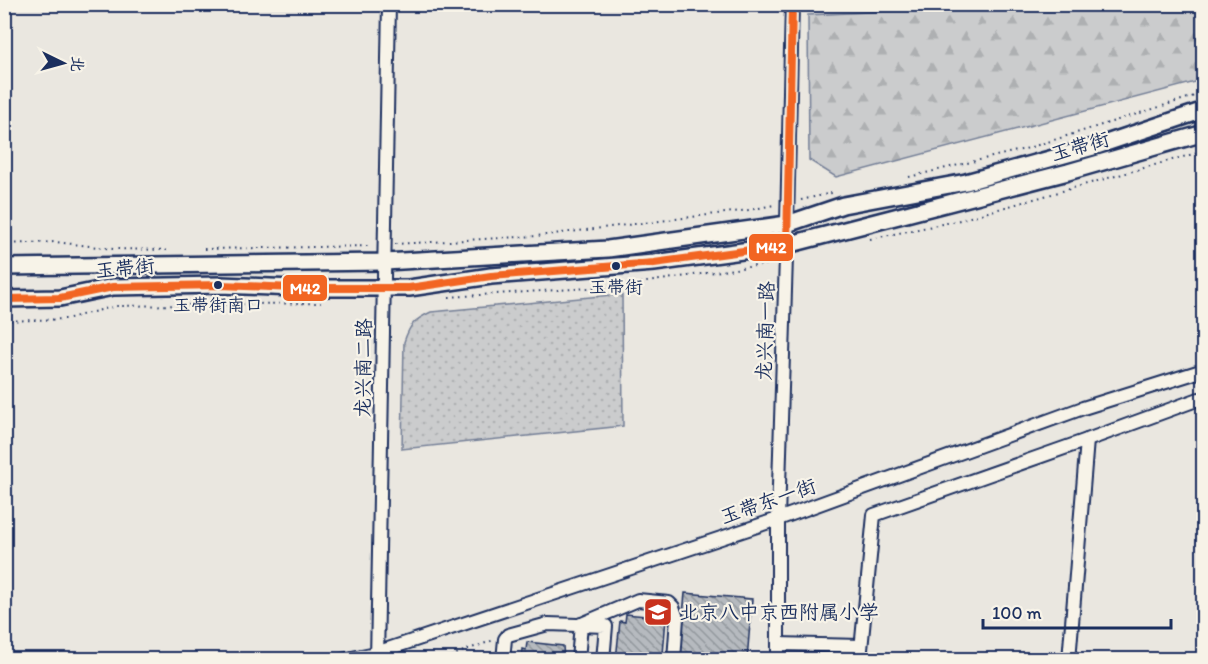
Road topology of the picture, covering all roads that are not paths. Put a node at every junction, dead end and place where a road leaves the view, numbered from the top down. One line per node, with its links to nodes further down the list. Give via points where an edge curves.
1 (389, 4): 7 (street, 龙兴南二路)
2 (792, 4): 5 (street, 龙兴南一路)
3 (1203, 110): 5 (main road, 玉带街, via 1097,146 966,182 843,205)
4 (1203, 133): 6 (main road, 玉带街)
5 (788, 224): 6 (street, 龙兴南一路); 7 (main road, 玉带街, via 608,249)
6 (787, 245): 9 (main road, 玉带街, via 654,263); 14 (street, 龙兴南一路)
7 (385, 262): 8 (main road, 玉带街); 9 (street, 龙兴南二路)
8 (4, 267)
9 (384, 288): 10 (main road, 玉带街, via 113,287 60,298); 18 (street, 龙兴南二路)
10 (4, 299)
11 (1203, 370): 14 (street, 玉带东一街, via 1083,408)
12 (1203, 402): 13 (street, via 1199,399)
13 (1087, 440): 17 (street, via 874,515); 26 (street)
14 (778, 519): 16 (street, 龙兴南一路); 18 (street, 玉带东一街)
15 (581, 624): 20 (street, via 548,624 508,635); 21 (street); 22 (street, via 606,626); 23 (street, via 638,600 669,603 677,618)
16 (778, 644): 17 (street); 24 (street, 龙兴南一路)
17 (861, 646): 25 (street)
18 (376, 656): 19 (street, 玉带东一街)
19 (342, 660)
20 (503, 660)
21 (578, 660)
22 (603, 660)
23 (674, 660)
24 (778, 660)
25 (860, 660)
26 (1069, 660)

